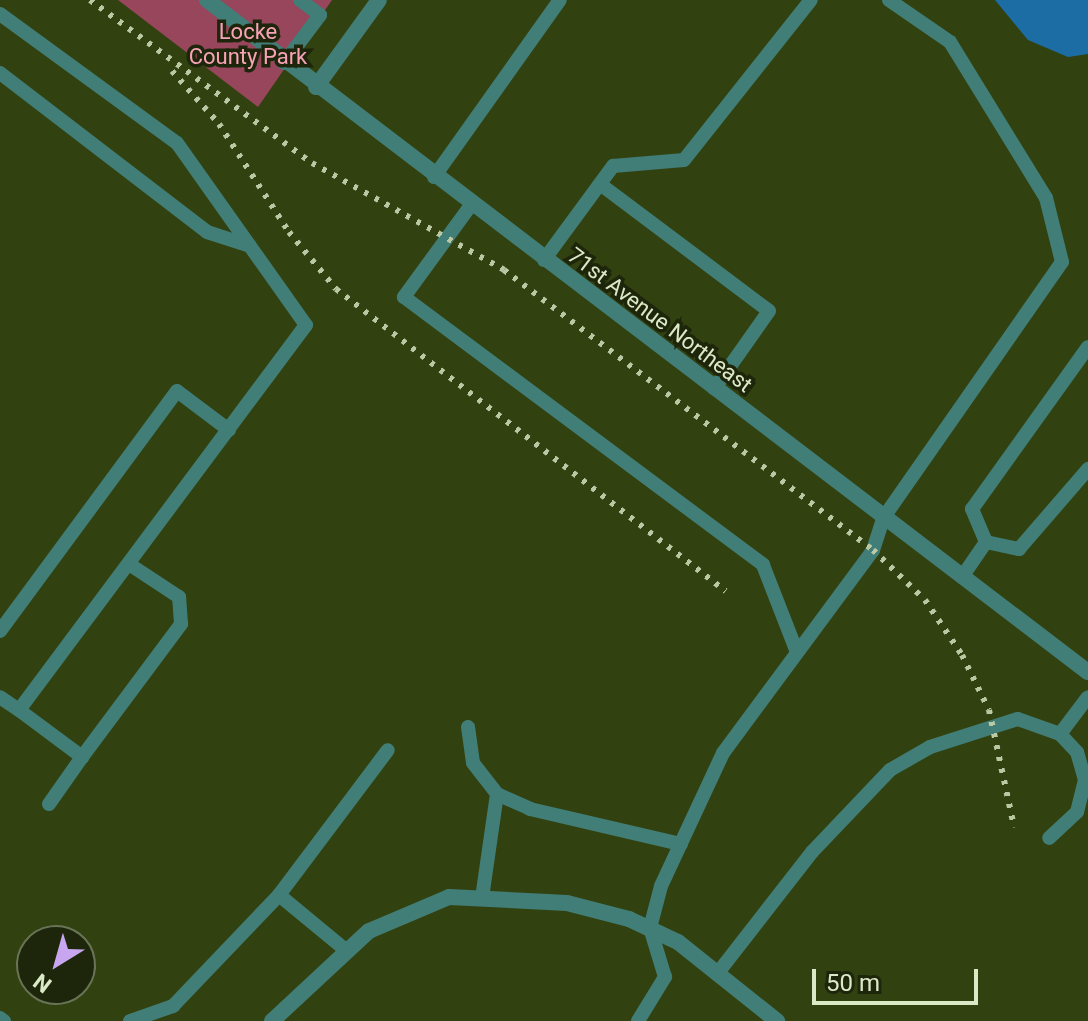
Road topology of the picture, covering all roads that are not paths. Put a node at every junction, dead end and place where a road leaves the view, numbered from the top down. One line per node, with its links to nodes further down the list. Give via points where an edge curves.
1 (207, 0): 8 (street, 71st Avenue Northeast)
2 (300, 0): 8 (lane, via 320,15)
3 (379, 0): 10 (street)
4 (560, 0): 11 (lane)
5 (811, 0): 12 (lane, via 684,160 613,166)
6 (889, 0): 20 (lane, via 950,42 1046,198 1062,262)
7 (0, 14): 14 (lane, via 177,143)
8 (284, 63): 10 (street, 71st Avenue Northeast)
9 (0, 73): 14 (lane, via 207,232)
10 (316, 87): 11 (street, 71st Avenue Northeast)
11 (434, 177): 13 (street, 71st Avenue Northeast)
12 (600, 184): 15 (lane); 17 (lane, via 769,311)
13 (471, 205): 15 (street, 71st Avenue Northeast); 25 (lane, via 404,297 763,565)
14 (250, 246): 18 (lane, via 306,325)
15 (544, 260): 17 (street, 71st Avenue Northeast)
16 (1088, 347): 21 (lane, via 972,509)
17 (714, 389): 20 (street, 71st Avenue Northeast)
18 (229, 430): 22 (lane); 24 (lane, via 177,391)
19 (1088, 469): 21 (lane, via 1019,549)
20 (884, 517): 23 (street, 71st Avenue Northeast); 25 (lane, via 873,550)
21 (986, 542): 23 (lane)
22 (129, 564): 29 (lane); 33 (lane, via 179,597 181,624)
23 (962, 577): 26 (street, 71st Avenue Northeast)
24 (0, 631)
25 (797, 652): 37 (lane, via 723,753)
26 (1088, 672)
27 (0, 697): 29 (lane)
28 (1088, 697): 31 (lane)
29 (19, 710): 33 (lane)
30 (468, 727): 34 (lane, via 473,763)
31 (1060, 734): 36 (lane, via 1077,752 1085,780 1077,812); 42 (lane, via 1018,719 930,747 890,770 812,852)
32 (388, 750): 38 (lane)
33 (82, 757): 35 (lane)
34 (497, 794): 37 (lane, via 530,809); 39 (lane)
35 (49, 804)
36 (1049, 838)
37 (681, 844): 40 (lane)
38 (279, 895): 41 (lane); 43 (lane, via 173,1006)
39 (482, 898): 40 (street, via 567,903); 41 (street, via 449,897 369,931)
40 (650, 928): 42 (street, via 678,942); 45 (lane, via 665,977)
41 (348, 952): 44 (street)
42 (717, 974): 46 (street)
43 (130, 1021)
44 (272, 1021)
45 (638, 1021)
46 (777, 1021)

